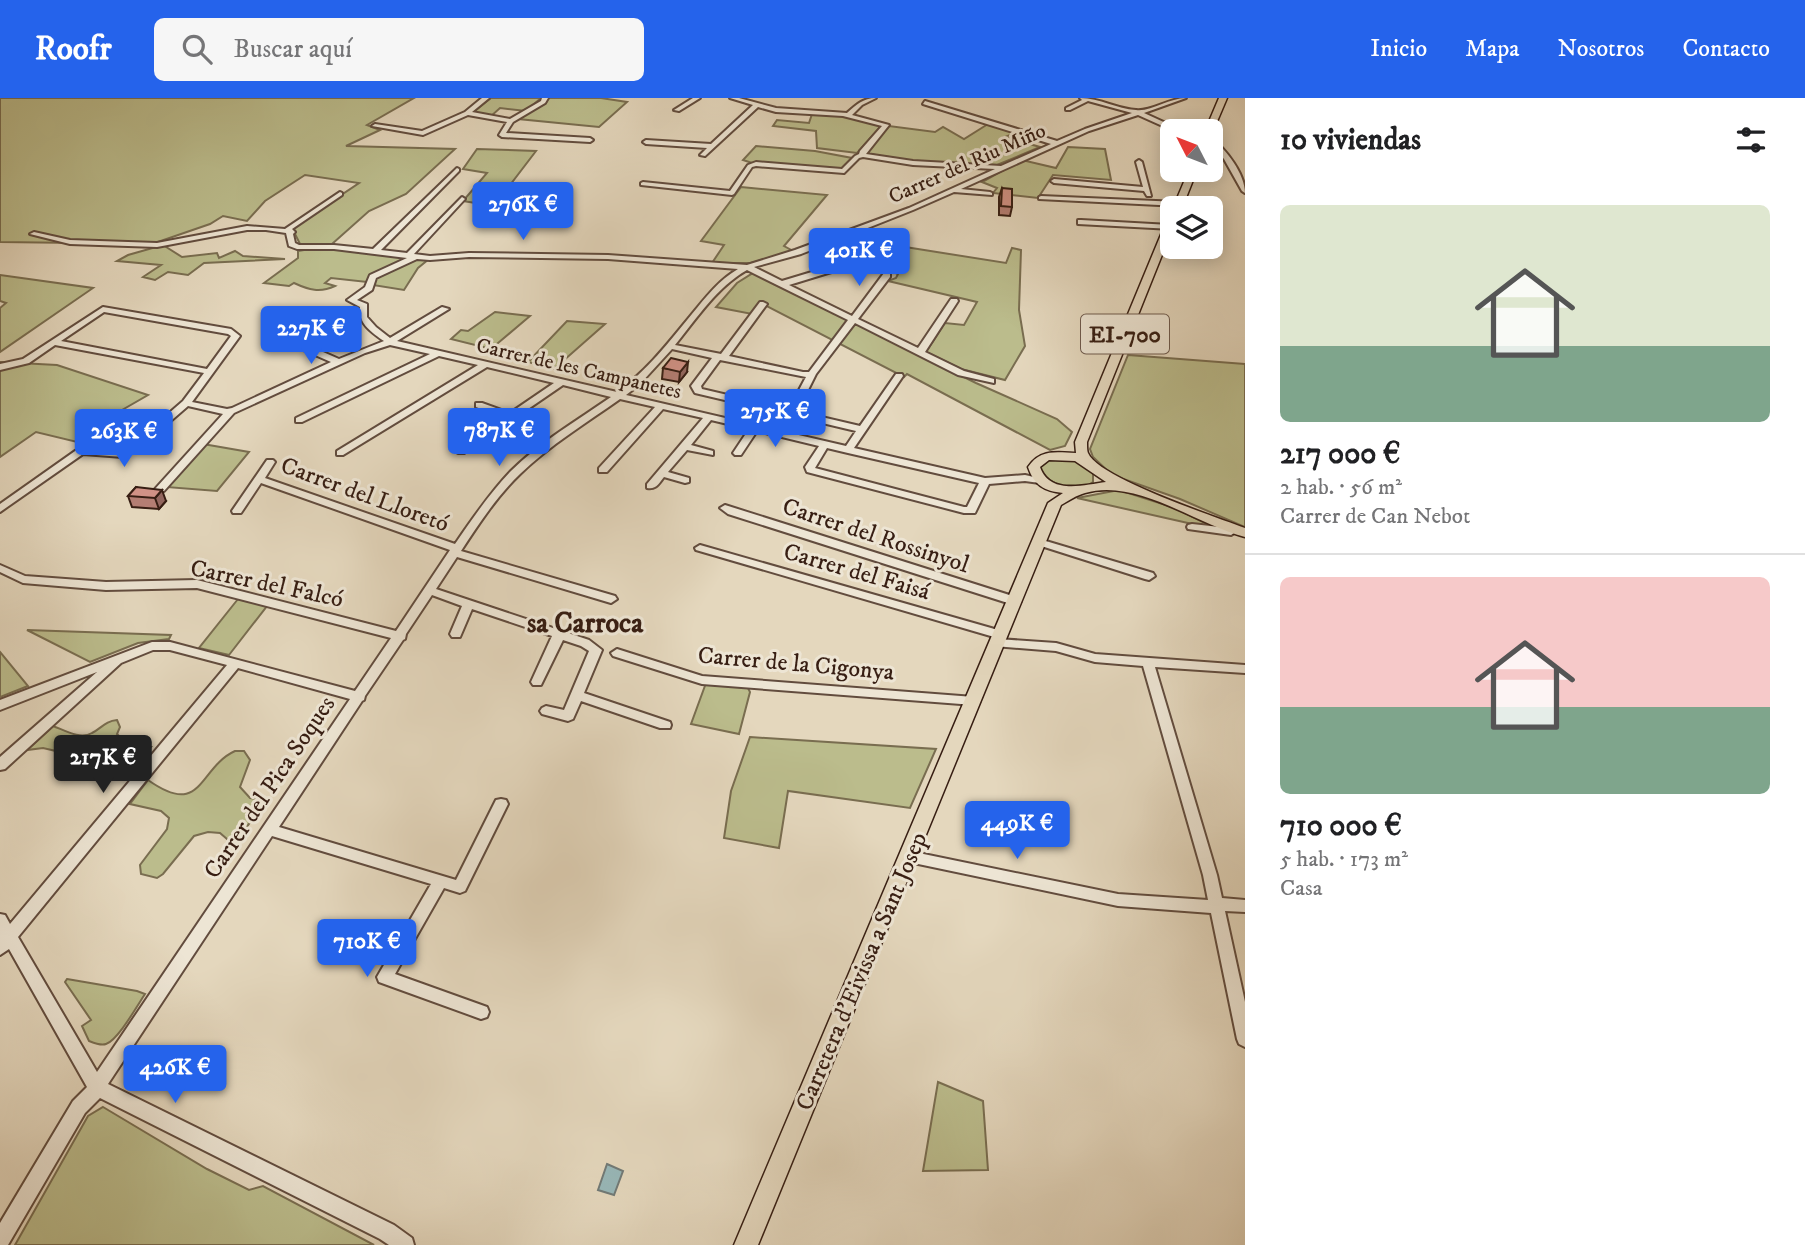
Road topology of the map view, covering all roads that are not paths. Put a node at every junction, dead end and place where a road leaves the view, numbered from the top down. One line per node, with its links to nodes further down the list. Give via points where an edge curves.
1 (485, 98): 13 (street)
2 (545, 98): 17 (street)
3 (696, 98): 12 (street)
4 (733, 98): 10 (street)
5 (873, 98): 15 (street)
6 (1183, 98): 14 (street, Carrer del Riu Miño)
7 (1223, 98): 16 (main road)
8 (1086, 99): 11 (street); 14 (street)
9 (925, 103): 22 (street)
10 (757, 105): 15 (street); 23 (street)
11 (1068, 109)
12 (677, 110)
13 (467, 113): 17 (street); 19 (street, via 423,133)
14 (1136, 113): 18 (street); 22 (street, Carrer del Riu Miño)
15 (848, 115): 26 (street, via 886,125)
16 (1214, 119)
17 (511, 121): 20 (street, via 502,135)
18 (1160, 123)
19 (375, 126)
20 (590, 140)
21 (646, 142): 23 (street)
22 (1056, 142): 28 (street, Carrer del Riu Miño)
23 (713, 146): 25 (street)
24 (1223, 154): 30 (street)
25 (703, 155)
26 (863, 155): 28 (street, via 912,163); 32 (street, via 844,171 756,164 732,193)
27 (1139, 162): 33 (street)
28 (1000, 167): 34 (street, Carrer del Riu Miño)
29 (457, 170): 50 (street)
30 (1241, 178): 35 (street)
31 (1054, 181): 33 (street)
32 (643, 184)
33 (1147, 189): 41 (street)
34 (950, 190): 37 (street); 48 (street, Carrer del Riu Miño)
35 (1245, 191)
36 (341, 194): 46 (street, via 288,228)
37 (990, 194)
38 (462, 198): 51 (street)
39 (1041, 198): 40 (street)
40 (1062, 199): 41 (street); 43 (street)
41 (1151, 202): 42 (street)
42 (1160, 203)
43 (1063, 211)
44 (1081, 222): 45 (street)
45 (1160, 223)
46 (291, 232): 47 (street, via 247,228 157,245 70,242); 50 (street, via 292,244 298,247)
47 (34, 234)
48 (837, 238): 52 (street, Carrer del Riu Miño); 54 (street, via 893,247)
49 (1160, 250): 85 (main road, EI-700)
50 (375, 252): 51 (street)
51 (411, 256): 52 (street, via 608,257); 59 (street, via 373,277 369,288 351,300 365,306 363,317)
52 (747, 267): 54 (street); 62 (street, Carrer del Riu Miño, via 722,283)
53 (887, 275): 58 (street)
54 (782, 284): 58 (street)
55 (954, 301): 63 (street)
56 (763, 304): 65 (street)
57 (445, 309): 59 (street)
58 (853, 319): 63 (street); 70 (street)
59 (390, 342): 64 (street, Carrer de les Campanetes); 66 (street)
60 (55, 343): 68 (street, via 26,361); 69 (street); 69 (street, via 107,309 231,332 236,337)
61 (295, 343): 66 (street)
62 (670, 346): 65 (street); 75 (street, Carrer del Riu Miño)
63 (920, 352): 72 (street)
64 (435, 355): 67 (street, Carrer de les Campanetes); 82 (street)
65 (721, 357): 70 (street); 84 (street, via 696,386 698,391)
66 (339, 362): 79 (street)
67 (483, 366): 73 (street, Carrer de les Campanetes); 90 (street)
68 (0, 367)
69 (210, 372): 76 (street)
70 (812, 374): 74 (street)
71 (899, 376): 84 (street)
72 (991, 382)
73 (559, 384): 75 (street, Carrer de les Campanetes); 80 (street)
74 (803, 392)
75 (620, 397): 78 (street, Carrer de les Campanetes); 117 (street, Carrer del Pica Soques, via 514,474)
76 (186, 403): 79 (street); 111 (street, via 126,454 81,452)
77 (479, 405): 80 (street)
78 (660, 407): 81 (street, Carrer de les Campanetes); 97 (street)
79 (230, 412): 107 (street)
80 (511, 417): 89 (street)
81 (708, 418): 83 (street, Carrer de les Campanetes); 87 (street)
82 (299, 420)
83 (754, 429): 86 (street, Carrer de les Campanetes); 92 (street)
84 (863, 429): 88 (street)
85 (1081, 442): 93 (main road); 96 (main road, via 1081,452)
86 (824, 445): 88 (street, Carrer de les Campanetes); 102 (street, via 811,470 964,510 971,510)
87 (684, 446): 91 (street); 98 (street)
88 (848, 450): 102 (street, Carrer de les Campanetes)
89 (461, 451)
90 (340, 453)
91 (710, 453)
92 (738, 453)
93 (1058, 455): 95 (main road, via 1043,457); 96 (main road, via 1077,457)
94 (270, 463): 100 (street)
95 (1034, 467): 99 (street, Carrer de les Campanetes); 103 (main road)
96 (1094, 467): 105 (main road, via 1101,480); 106 (main road)
97 (603, 470)
98 (662, 472): 101 (street); 104 (street)
99 (1015, 478): 102 (street, Carrer de les Campanetes); 103 (street, Carrer de les Campanetes)
100 (259, 479): 112 (street); 117 (street, Carrer del Lloretó)
101 (685, 480)
102 (985, 481)
103 (1046, 483): 108 (main road); 109 (main road)
104 (651, 486)
105 (1094, 488): 106 (main road); 108 (main road)
106 (1133, 488): 114 (main road)
107 (160, 489)
108 (1077, 491): 109 (main road)
109 (1055, 503): 115 (main road, Carretera d'Eivissa a Sant Josep)
110 (725, 508): 122 (street, Carrer del Rossinyol)
111 (0, 509)
112 (237, 511)
113 (1192, 527): 114 (street, via 1221,533)
114 (1240, 531)
115 (1039, 542): 119 (street); 122 (main road, Carretera d'Eivissa a Sant Josep)
116 (700, 548): 127 (street, Carrer del Faisá)
117 (455, 551): 120 (street, Carrer del Pica Soques); 121 (street, Carrer del Lloretó)
118 (0, 568): 126 (street, Carrer del Falcó, via 23,579 106,586 197,584)
119 (1149, 576)
120 (430, 591): 123 (street); 126 (street, Carrer del Pica Soques)
121 (611, 599)
122 (1015, 601): 127 (main road, Carretera d'Eivissa a Sant Josep)
123 (468, 604): 124 (street); 125 (street)
124 (456, 635)
125 (559, 635): 134 (street); 136 (street, via 596,650)
126 (401, 636): 137 (street, Carrer del Pica Soques)
127 (999, 639): 130 (street, Carrer del Faisá, via 1095,658); 138 (main road, Carretera d'Eivissa a Sant Josep)
128 (617, 653): 138 (street, Carrer de la Cigonya, via 702,680)
129 (125, 654): 131 (street, via 170,646); 133 (street); 135 (street)
130 (1149, 663): 132 (street, Carrer del Faisá); 147 (street)
131 (235, 664): 137 (street); 150 (street)
132 (1245, 669)
133 (60, 680): 135 (street, via 75,683); 139 (street)
134 (537, 682)
135 (79, 694): 142 (street)
136 (577, 695): 140 (street, via 568,716); 141 (street)
137 (360, 696): 144 (street, Carrer del Pica Soques)
138 (974, 701): 145 (main road, Carretera d'Eivissa a Sant Josep)
139 (0, 705)
140 (545, 711)
141 (665, 725)
142 (0, 765)
143 (501, 804): 146 (street, via 460,887)
144 (270, 830): 146 (street); 153 (street, Carrer del Pica Soques)
145 (909, 857): 147 (street, via 1118,900); 157 (main road, Carretera d'Eivissa a Sant Josep)
146 (441, 881): 151 (street, via 385,976)
147 (1217, 905): 148 (street); 152 (street)
148 (1245, 906)
149 (0, 920): 150 (street)
150 (4, 943): 153 (street)
151 (481, 1012)
152 (1245, 1040)
153 (96, 1087): 154 (street, Carrer del Pica Soques, via 79,1107); 155 (street)
154 (0, 1241)
155 (400, 1241): 156 (street)
156 (417, 1245)
157 (746, 1245)

